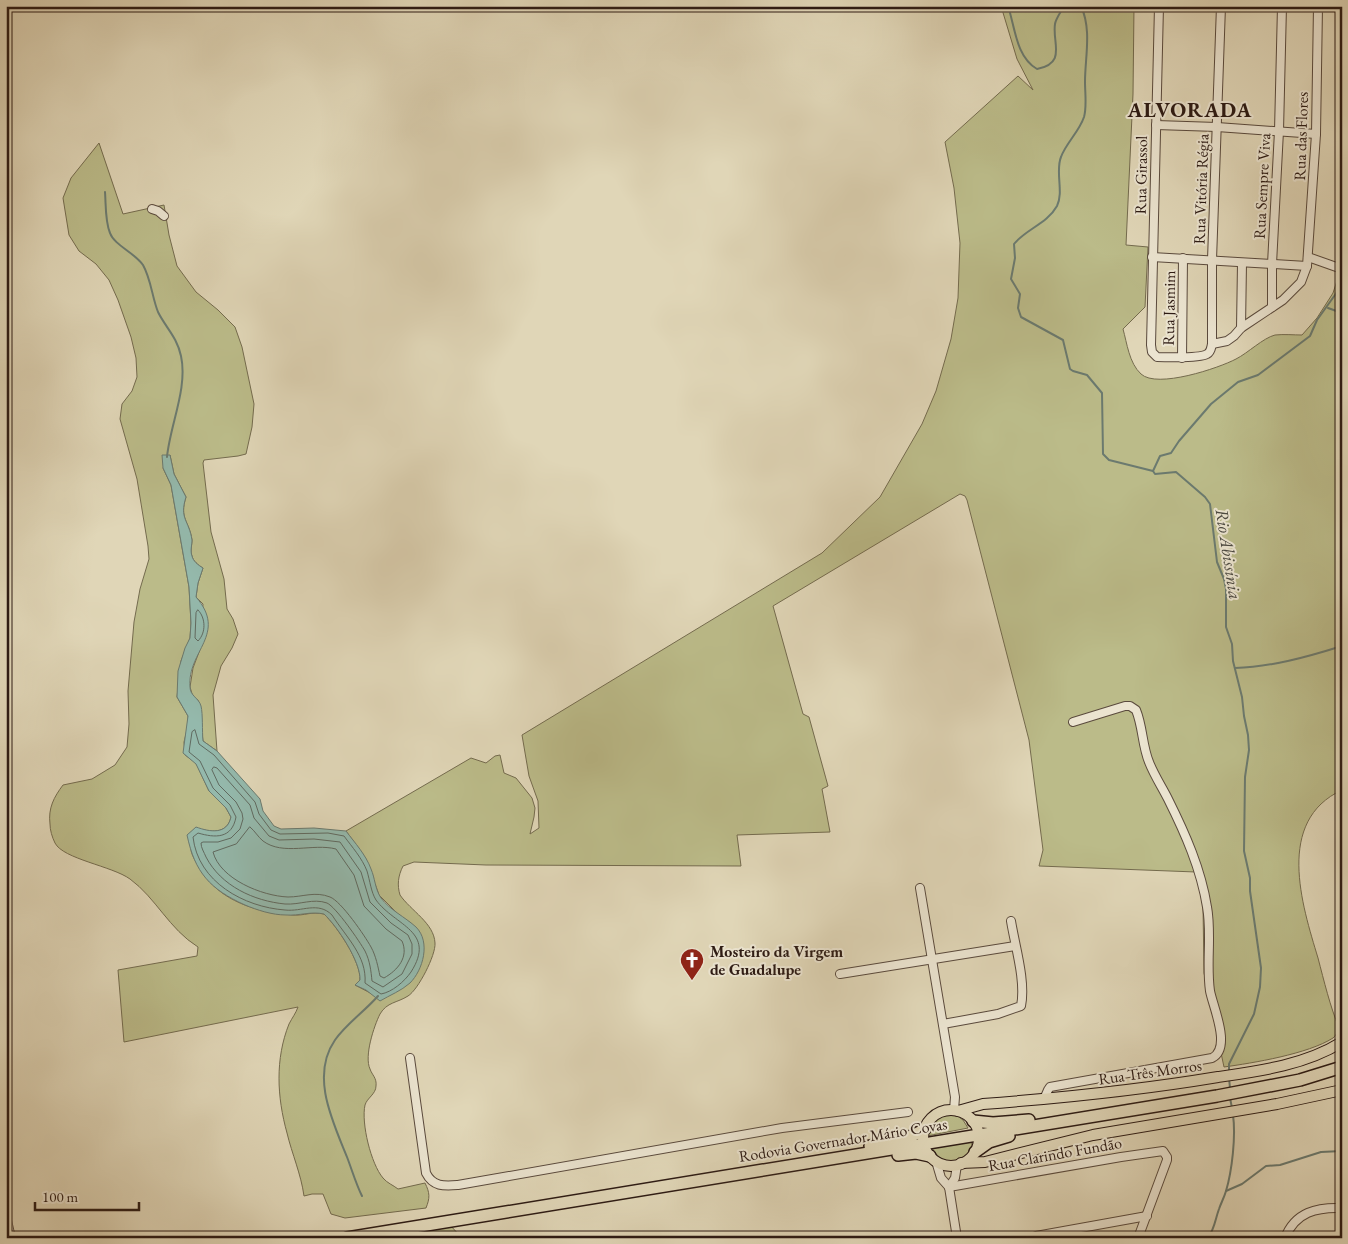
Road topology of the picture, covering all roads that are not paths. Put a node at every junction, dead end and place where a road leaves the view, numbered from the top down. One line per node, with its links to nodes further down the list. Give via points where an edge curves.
1 (1159, 6): 5 (street, Rua Girassol)
2 (1221, 6): 6 (street, Rua Vitória Régia)
3 (1282, 6): 7 (street, Rua Sempre Viva)
4 (1318, 6): 8 (street, Rua das Flores)
5 (1156, 125): 6 (street); 11 (street, Rua Girassol)
6 (1217, 127): 7 (street); 14 (street, Rua Vitória Régia)
7 (1279, 131): 8 (street); 16 (street, Rua Sempre Viva)
8 (1316, 134): 12 (street, Rua das Flores)
9 (152, 209): 10 (street)
10 (164, 216)
11 (1152, 257): 13 (street); 22 (street, Rua Girassol, via 1151,345 1157,357)
12 (1308, 257): 17 (street, Rua das Flores); 18 (street)
13 (1183, 258): 14 (street); 22 (street, Rua Jasmim)
14 (1212, 260): 15 (street); 21 (street, Rua Vitória Régia)
15 (1242, 262): 16 (street); 20 (street)
16 (1272, 264): 17 (street); 19 (street, Rua Sempre Viva)
17 (1307, 266): 19 (street, via 1301,282)
18 (1342, 269)
19 (1272, 307): 20 (street)
20 (1241, 328): 21 (street, via 1227,341)
21 (1212, 344): 22 (street, via 1206,355)
22 (1182, 358)
23 (1073, 722): 34 (street, via 1125,706 1136,710 1144,748 1187,839 1207,905 1210,984 1222,1036 1218,1054 1212,1058 1054,1086 1048,1090)
24 (920, 888): 27 (street)
25 (1011, 920): 26 (street)
26 (1015, 946): 27 (street); 29 (street, via 1022,984 1022,1006)
27 (932, 960): 28 (street); 29 (street)
28 (840, 974)
29 (943, 1024): 35 (street)
30 (1342, 1042): 34 (main road, Rua Três Morros, via 1297,1062 1253,1072)
31 (410, 1058): 36 (street, via 426,1173 434,1184 440,1186 782,1128)
32 (1342, 1066): 38 (highway, Rodovia Governador Mário Covas, via 1300,1080)
33 (1342, 1090): 47 (main road, via 1302,1100 1092,1135 985,1162)
34 (1044, 1100): 35 (main road, Rua Três Morros, via 983,1104)
35 (956, 1110): 37 (main road); 40 (main road, Rua Três Morros, via 938,1113)
36 (908, 1112)
37 (973, 1121): 38 (highway); 41 (main road)
38 (1061, 1121): 39 (highway, Rodovia Governador Mário Covas)
39 (1027, 1127): 41 (highway, Rodovia Governador Mário Covas); 43 (highway, via 988,1142)
40 (925, 1129): 42 (main road); 44 (highway)
41 (978, 1134): 42 (highway, Rodovia Governador Mário Covas); 43 (main road)
42 (924, 1144): 44 (highway, Rodovia Governador Mário Covas); 45 (main road)
43 (975, 1152): 47 (main road)
44 (847, 1156): 46 (highway, Rodovia Governador Mário Covas)
45 (933, 1158): 46 (highway, via 916,1153 847,1162); 47 (main road, via 944,1164); 50 (street, via 941,1178)
46 (827, 1159): 56 (highway, Rodovia Governador Mário Covas)
47 (959, 1164): 48 (street)
48 (955, 1178): 49 (street); 50 (street)
49 (962, 1184): 50 (street, Rua Clarindo Fundão); 53 (street, Rua Clarindo Fundão, via 1159,1150 1166,1154 1167,1160)
50 (949, 1187): 57 (street)
51 (1342, 1208): 59 (street, via 1309,1211 1292,1224)
52 (6, 1216): 55 (street)
53 (1147, 1216): 54 (street); 58 (street)
54 (1036, 1236)
55 (11, 1238)
56 (347, 1238)
57 (957, 1238)
58 (1138, 1238)
59 (1285, 1238)

